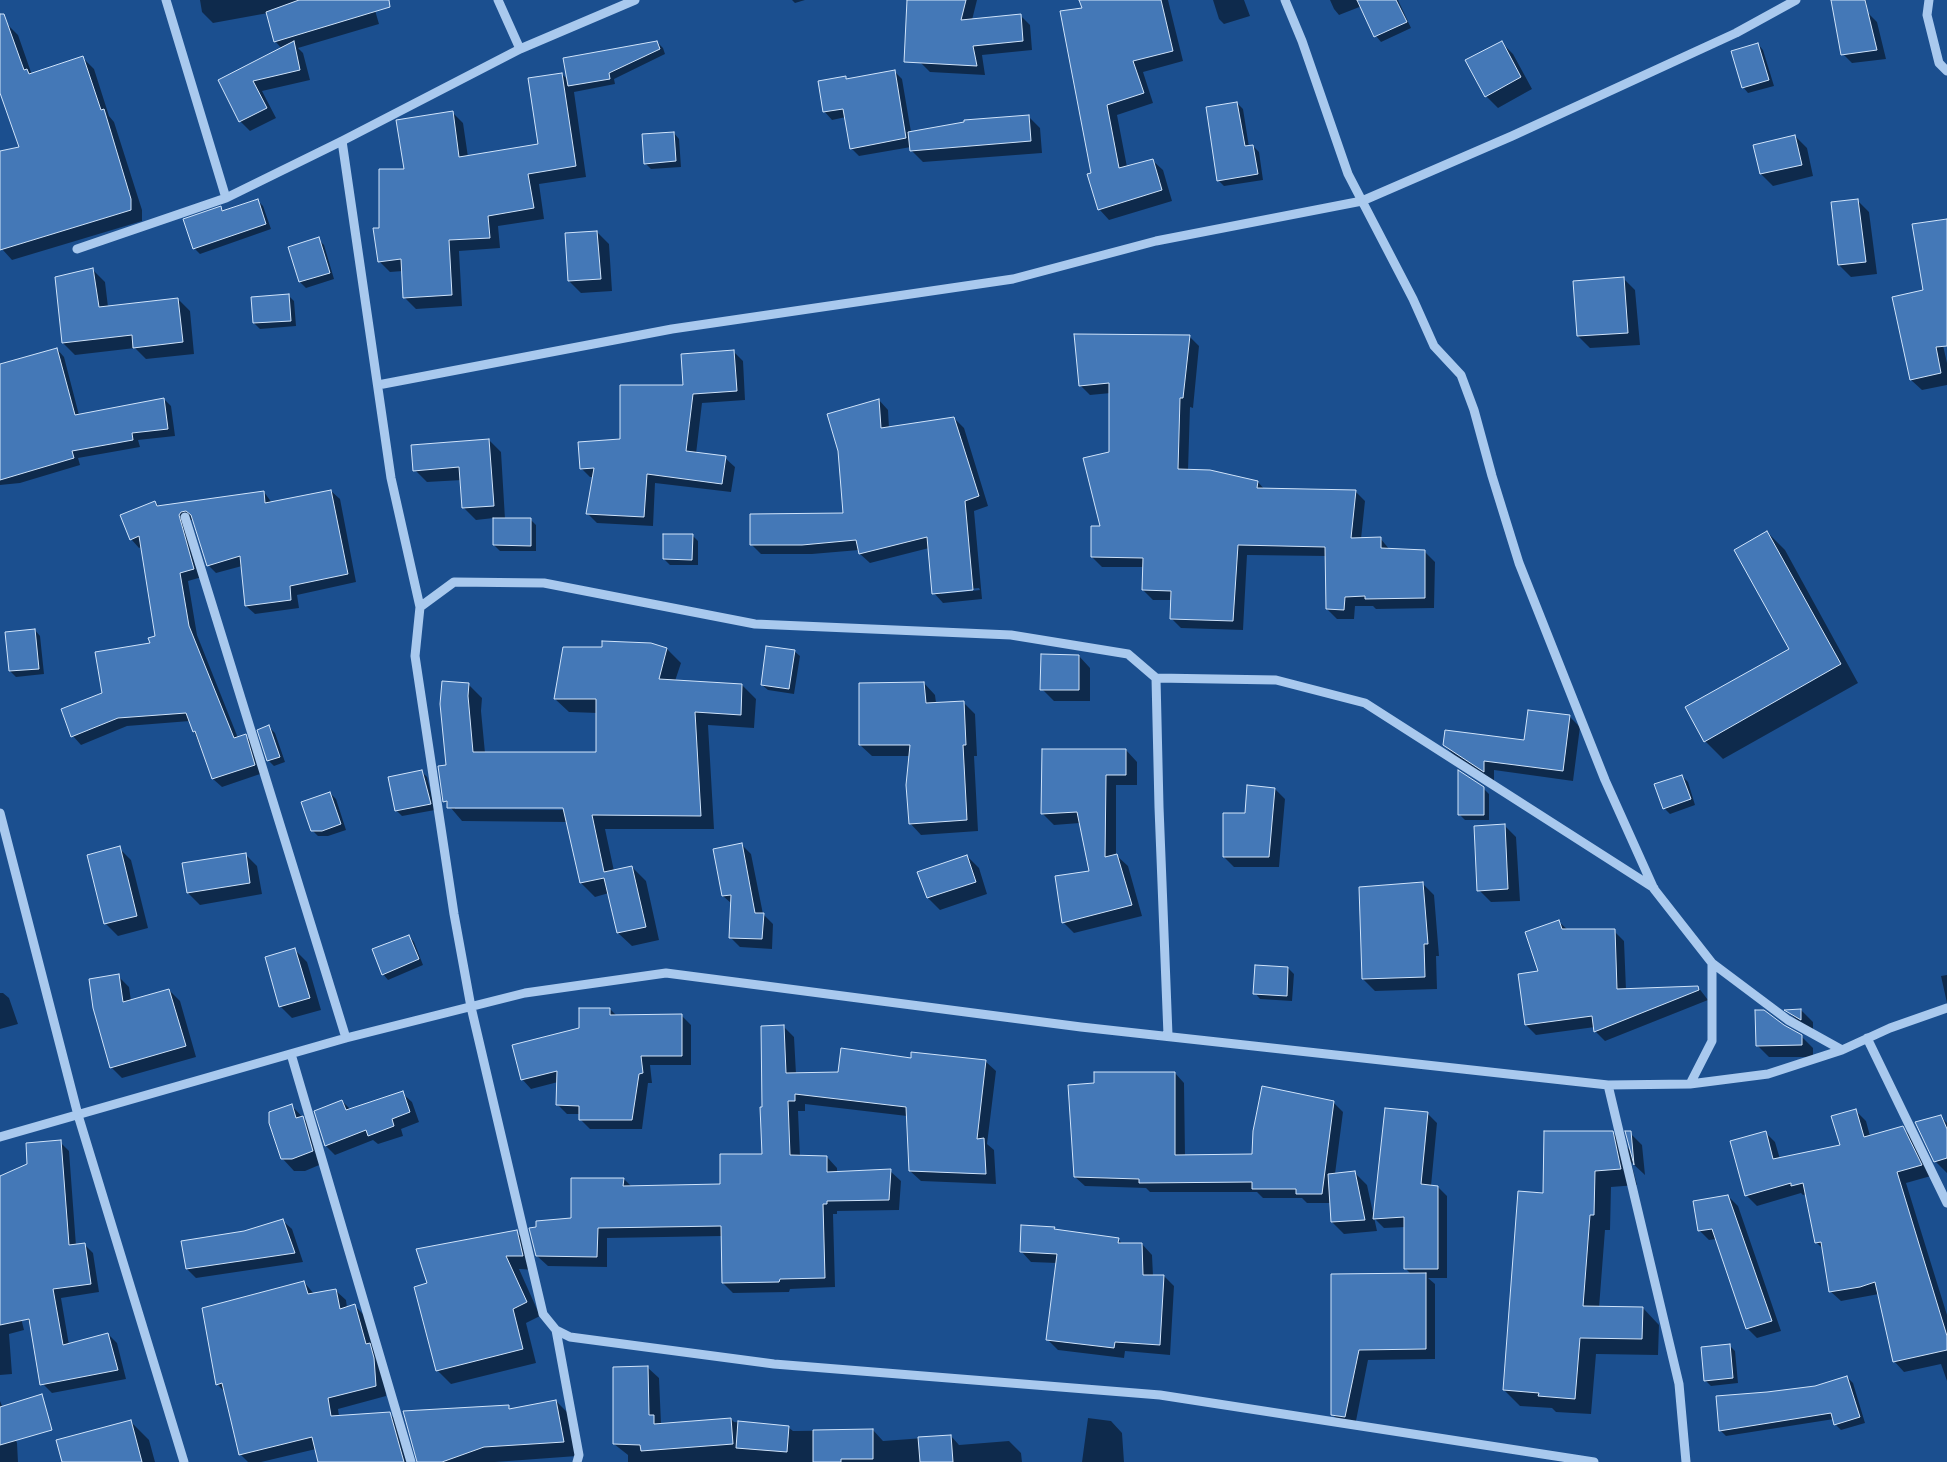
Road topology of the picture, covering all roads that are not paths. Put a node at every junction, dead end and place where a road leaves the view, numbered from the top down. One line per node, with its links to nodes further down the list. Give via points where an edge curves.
1 (166, 0): 10 (street)
2 (498, 0): 7 (street)
3 (635, 0): 7 (street)
4 (1285, 0): 11 (street, via 1348,174)
5 (1796, 0): 11 (street, via 1727,38)
6 (1929, 0): 8 (street, via 1927,15 1938,63)
7 (520, 49): 9 (street)
8 (1947, 71)
9 (342, 142): 10 (street); 13 (street)
10 (226, 198): 12 (street)
11 (1362, 201): 13 (street, via 1156,241 1012,279 672,329); 18 (street, via 1434,346 1461,375 1519,563 1605,780)
12 (78, 249)
13 (378, 386): 15 (street, via 391,478)
14 (185, 517): 23 (street)
15 (420, 607): 16 (street, via 454,582 544,584 755,624 1011,635 1128,654); 20 (street, via 415,656)
16 (1156, 678): 18 (street, via 1276,680 1365,703); 22 (street)
17 (0, 813): 29 (street)
18 (1654, 889): 19 (street)
19 (1712, 963): 25 (street, via 1788,1020); 27 (street, via 1712,1041)
20 (471, 1007): 22 (street, via 525,993 666,973 1081,1027); 23 (street); 32 (street, via 544,1314)
21 (1947, 1008): 24 (street)
22 (1168, 1035): 28 (street)
23 (346, 1038): 26 (street)
24 (1868, 1038): 25 (street); 31 (street)
25 (1842, 1050): 27 (street, via 1768,1074)
26 (291, 1054): 29 (street); 34 (street)
27 (1690, 1084): 28 (street)
28 (1608, 1085): 37 (street, via 1680,1384)
29 (78, 1115): 30 (street); 33 (street)
30 (0, 1138)
31 (1947, 1203)
32 (556, 1330): 35 (street, via 579,1455); 36 (street, via 570,1337 774,1364 1160,1395)
33 (184, 1462)
34 (411, 1462)
35 (577, 1462)
36 (1594, 1462)
37 (1686, 1462)

